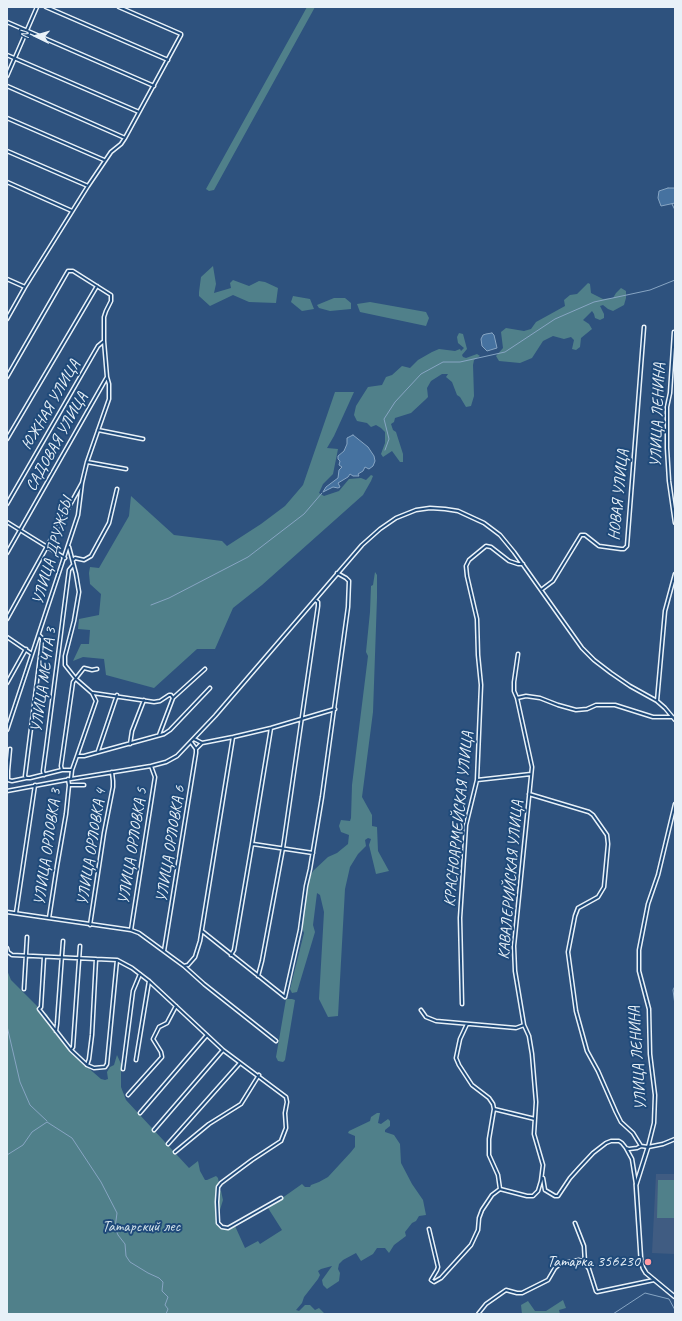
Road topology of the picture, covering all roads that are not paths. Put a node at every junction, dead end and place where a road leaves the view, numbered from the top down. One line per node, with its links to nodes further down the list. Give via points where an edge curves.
1 (37, 7): 6 (street)
2 (46, 7): 7 (street)
3 (118, 7): 7 (street, via 181,34)
4 (7, 22): 10 (street)
5 (7, 54): 6 (street)
6 (15, 58): 8 (street); 11 (street)
7 (168, 60): 10 (street)
8 (7, 76)
9 (7, 86): 13 (street)
10 (154, 86): 11 (street)
11 (139, 112): 13 (street)
12 (7, 118): 15 (street)
13 (125, 138): 15 (street)
14 (7, 151): 17 (street)
15 (104, 160): 17 (street)
16 (7, 182): 18 (street)
17 (88, 186): 18 (street)
18 (72, 211): 20 (street)
19 (7, 279): 20 (street)
20 (25, 286): 23 (street)
21 (97, 286): 27 (street, via 112,298 104,316); 28 (street, via 73,271 68,271); 31 (street)
22 (7, 310): 23 (street)
23 (11, 312): 24 (street)
24 (7, 319)
25 (644, 327): 50 (street, НОВАЯ УЛИЦА, via 627,546 621,549 599,546 585,535 581,535 553,581)
26 (674, 332): 39 (street, УЛИЦА ЛЕНИНА, via 667,407 667,448)
27 (104, 341): 29 (street); 37 (street, ЮЖНАЯ УЛИЦА, via 98,346)
28 (7, 377)
29 (107, 377): 30 (street, УЛИЦА ДРУЖБЫ, via 109,399); 40 (street, САДОВАЯ УЛИЦА)
30 (98, 430): 32 (street); 33 (street, УЛИЦА ДРУЖБЫ)
31 (7, 438)
32 (143, 439)
33 (87, 462): 34 (street); 35 (street, УЛИЦА ДРУЖБЫ)
34 (126, 469)
35 (82, 483): 41 (street, УЛИЦА ДРУЖБЫ, via 80,505); 42 (street)
36 (117, 489): 45 (street, via 109,523 90,556 86,560)
37 (7, 504)
38 (7, 522): 40 (street)
39 (675, 523)
40 (20, 531): 42 (street); 43 (street, САДОВАЯ УЛИЦА)
41 (69, 546): 44 (street, УЛИЦА ДРУЖБЫ); 45 (street)
42 (46, 547): 44 (street); 52 (street)
43 (7, 553)
44 (65, 558): 53 (street, УЛИЦА ДРУЖБЫ)
45 (72, 560): 47 (street)
46 (523, 564): 48 (street, via 500,535 484,523 458,512 430,508 416,510 396,518 380,529); 50 (street); 92 (street, КРАСНОАРМЕЙСКАЯ УЛИЦА, via 509,561 486,546 467,563 467,576 477,619 481,685)
47 (73, 565): 60 (street, via 78,583 78,602 65,656 66,665); 89 (street, УЛИЦА МЕЧТА 3, via 69,570)
48 (337, 573): 51 (street); 69 (street, via 346,578 350,585)
49 (675, 574): 68 (street, via 666,611)
50 (541, 590): 68 (street, via 588,654 619,679)
51 (315, 600): 70 (street, via 318,606); 76 (street)
52 (7, 619)
53 (39, 635): 56 (street, УЛИЦА ДРУЖБЫ); 90 (street, via 42,641 24,774)
54 (7, 637): 55 (street)
55 (26, 649): 56 (street); 61 (street)
56 (32, 654): 73 (street, УЛИЦА ДРУЖБЫ)
57 (518, 654): 66 (street, КАВАЛЕРИЙСКАЯ УЛИЦА, via 514,682)
58 (97, 669): 60 (street, via 84,668)
59 (205, 669): 65 (street)
60 (76, 679): 63 (street); 85 (street, via 72,682)
61 (7, 683)
62 (210, 688): 74 (street, via 170,730)
63 (92, 693): 64 (street); 83 (street, УЛИЦА ОРЛОВКА 3, via 96,702)
64 (116, 695): 67 (street); 82 (street)
65 (173, 698): 67 (street, via 169,695 158,702); 74 (street)
66 (517, 698): 71 (street, via 540,698 576,710 596,705 615,705 653,717); 88 (street, КАВАЛЕРИЙСКАЯ УЛИЦА, via 531,761)
67 (144, 700): 79 (street, via 132,731)
68 (657, 701): 71 (street)
69 (334, 709): 70 (street); 101 (street)
70 (302, 719): 72 (street); 100 (street)
71 (674, 719)
72 (272, 728): 75 (street); 99 (street)
73 (7, 730)
74 (159, 736): 79 (street)
75 (233, 737): 78 (street); 107 (street)
76 (194, 739): 77 (street); 78 (street)
77 (191, 742): 81 (street); 84 (street, via 171,760)
78 (202, 743): 81 (street)
79 (130, 744): 82 (street)
80 (10, 749): 90 (street, via 8,780 12,782)
81 (196, 749): 112 (street, УЛИЦА ОРЛОВКА 6)
82 (98, 752): 83 (street)
83 (78, 756): 86 (street, УЛИЦА ОРЛОВКА 3)
84 (151, 766): 87 (street); 106 (street, УЛИЦА ОРЛОВКА 5, via 155,777)
85 (62, 770): 86 (street); 89 (street)
86 (72, 770): 91 (street, УЛИЦА ОРЛОВКА 3)
87 (112, 772): 91 (street); 105 (street, УЛИЦА ОРЛОВКА 4, via 114,781)
88 (531, 774): 92 (street); 97 (street, КАВАЛЕРИЙСКАЯ УЛИЦА)
89 (44, 775): 90 (street)
90 (26, 778)
91 (69, 779): 93 (street); 94 (street, УЛИЦА ОРЛОВКА 3)
92 (477, 780): 125 (street, КРАСНОАРМЕЙСКАЯ УЛИЦА, via 466,825 460,918)
93 (35, 786): 96 (street); 103 (street)
94 (69, 786): 95 (street); 104 (street, УЛИЦА ОРЛОВКА 3)
95 (84, 786)
96 (7, 791)
97 (530, 794): 129 (street, КАВАЛЕРИЙСКАЯ УЛИЦА, via 514,946 515,971); 147 (street, via 589,812 607,835 604,887 598,897 578,908 568,952 576,1011 587,1051 621,1122)
98 (675, 804): 148 (street, УЛИЦА ЛЕНИНА, via 658,875 648,904 639,950 639,971 649,1009 654,1095 654,1124)
99 (252, 844): 100 (street); 113 (street, via 234,950)
100 (283, 848): 101 (street); 122 (street)
101 (313, 853): 122 (street, via 285,997)
102 (7, 912): 103 (street)
103 (16, 913): 104 (street)
104 (49, 918): 105 (street)
105 (90, 925): 106 (street)
106 (131, 930): 112 (street)
107 (202, 931): 113 (street); 120 (street, via 197,951 188,965)
108 (27, 937): 114 (street)
109 (63, 941): 116 (street)
110 (80, 946): 117 (street)
111 (7, 948): 114 (street, via 12,956)
112 (164, 951): 120 (street)
113 (231, 955): 122 (street)
114 (26, 956): 115 (street); 124 (street)
115 (44, 957): 116 (street); 130 (street, via 39,1009)
116 (62, 958): 117 (street); 130 (street)
117 (79, 958): 118 (street); 133 (street)
118 (96, 959): 119 (street); 137 (street, via 92,1036)
119 (117, 960): 121 (street); 137 (street, via 107,1064 106,1067 100,1068)
120 (184, 966): 132 (street)
121 (140, 974): 123 (street); 138 (street, via 133,991)
122 (258, 976)
123 (149, 981): 126 (street); 135 (street)
124 (24, 989)
125 (462, 1004)
126 (176, 1006): 131 (street); 140 (street, via 167,1023 159,1027 153,1040 162,1057)
127 (421, 1010): 128 (street, via 426,1017 436,1021)
128 (466, 1024): 129 (street, via 516,1028); 141 (street, via 456,1058 472,1085 489,1098)
129 (524, 1025): 143 (street, КАВАЛЕРИЙСКАЯ УЛИЦА, via 532,1054)
130 (56, 1031): 133 (street)
131 (207, 1035): 134 (street); 142 (street)
132 (276, 1041)
133 (71, 1050): 137 (street)
134 (222, 1050): 136 (street); 144 (street)
135 (136, 1060)
136 (240, 1063): 139 (street); 146 (street)
137 (87, 1065)
138 (122, 1069)
139 (259, 1076): 150 (street, via 241,1104 209,1124); 154 (street, via 286,1097 286,1128 281,1141 218,1187 218,1223 228,1228)
140 (128, 1096)
141 (494, 1109): 143 (street); 153 (street, via 489,1151)
142 (140, 1113)
143 (535, 1120): 151 (street, КАВАЛЕРИЙСКАЯ УЛИЦА, via 534,1134 543,1165)
144 (154, 1130)
145 (675, 1139): 148 (street)
146 (168, 1144)
147 (641, 1146): 148 (street); 149 (street, via 634,1149)
148 (648, 1147): 152 (street, УЛИЦА ЛЕНИНА)
149 (626, 1148): 151 (street, via 616,1141 601,1146 570,1178 558,1196 545,1190); 152 (street, via 632,1159)
150 (175, 1152)
151 (542, 1174): 153 (street, КАВАЛЕРИЙСКАЯ УЛИЦА, via 539,1189 533,1196)
152 (636, 1185): 158 (street, УЛИЦА ЛЕНИНА, via 641,1261 643,1268)
153 (500, 1189): 156 (street, via 492,1195 482,1210 478,1230 471,1245 436,1282 432,1281 432,1278 438,1266)
154 (281, 1198)
155 (575, 1223): 157 (street, via 584,1246)
156 (429, 1229)
157 (585, 1263): 158 (street, via 597,1292); 161 (street, via 579,1260 560,1264 548,1280 522,1293 506,1290 486,1304)
158 (654, 1280): 159 (street, УЛИЦА ЛЕНИНА)
159 (674, 1293): 160 (street, УЛИЦА ЛЕНИНА)
160 (675, 1297)
161 (478, 1314)

